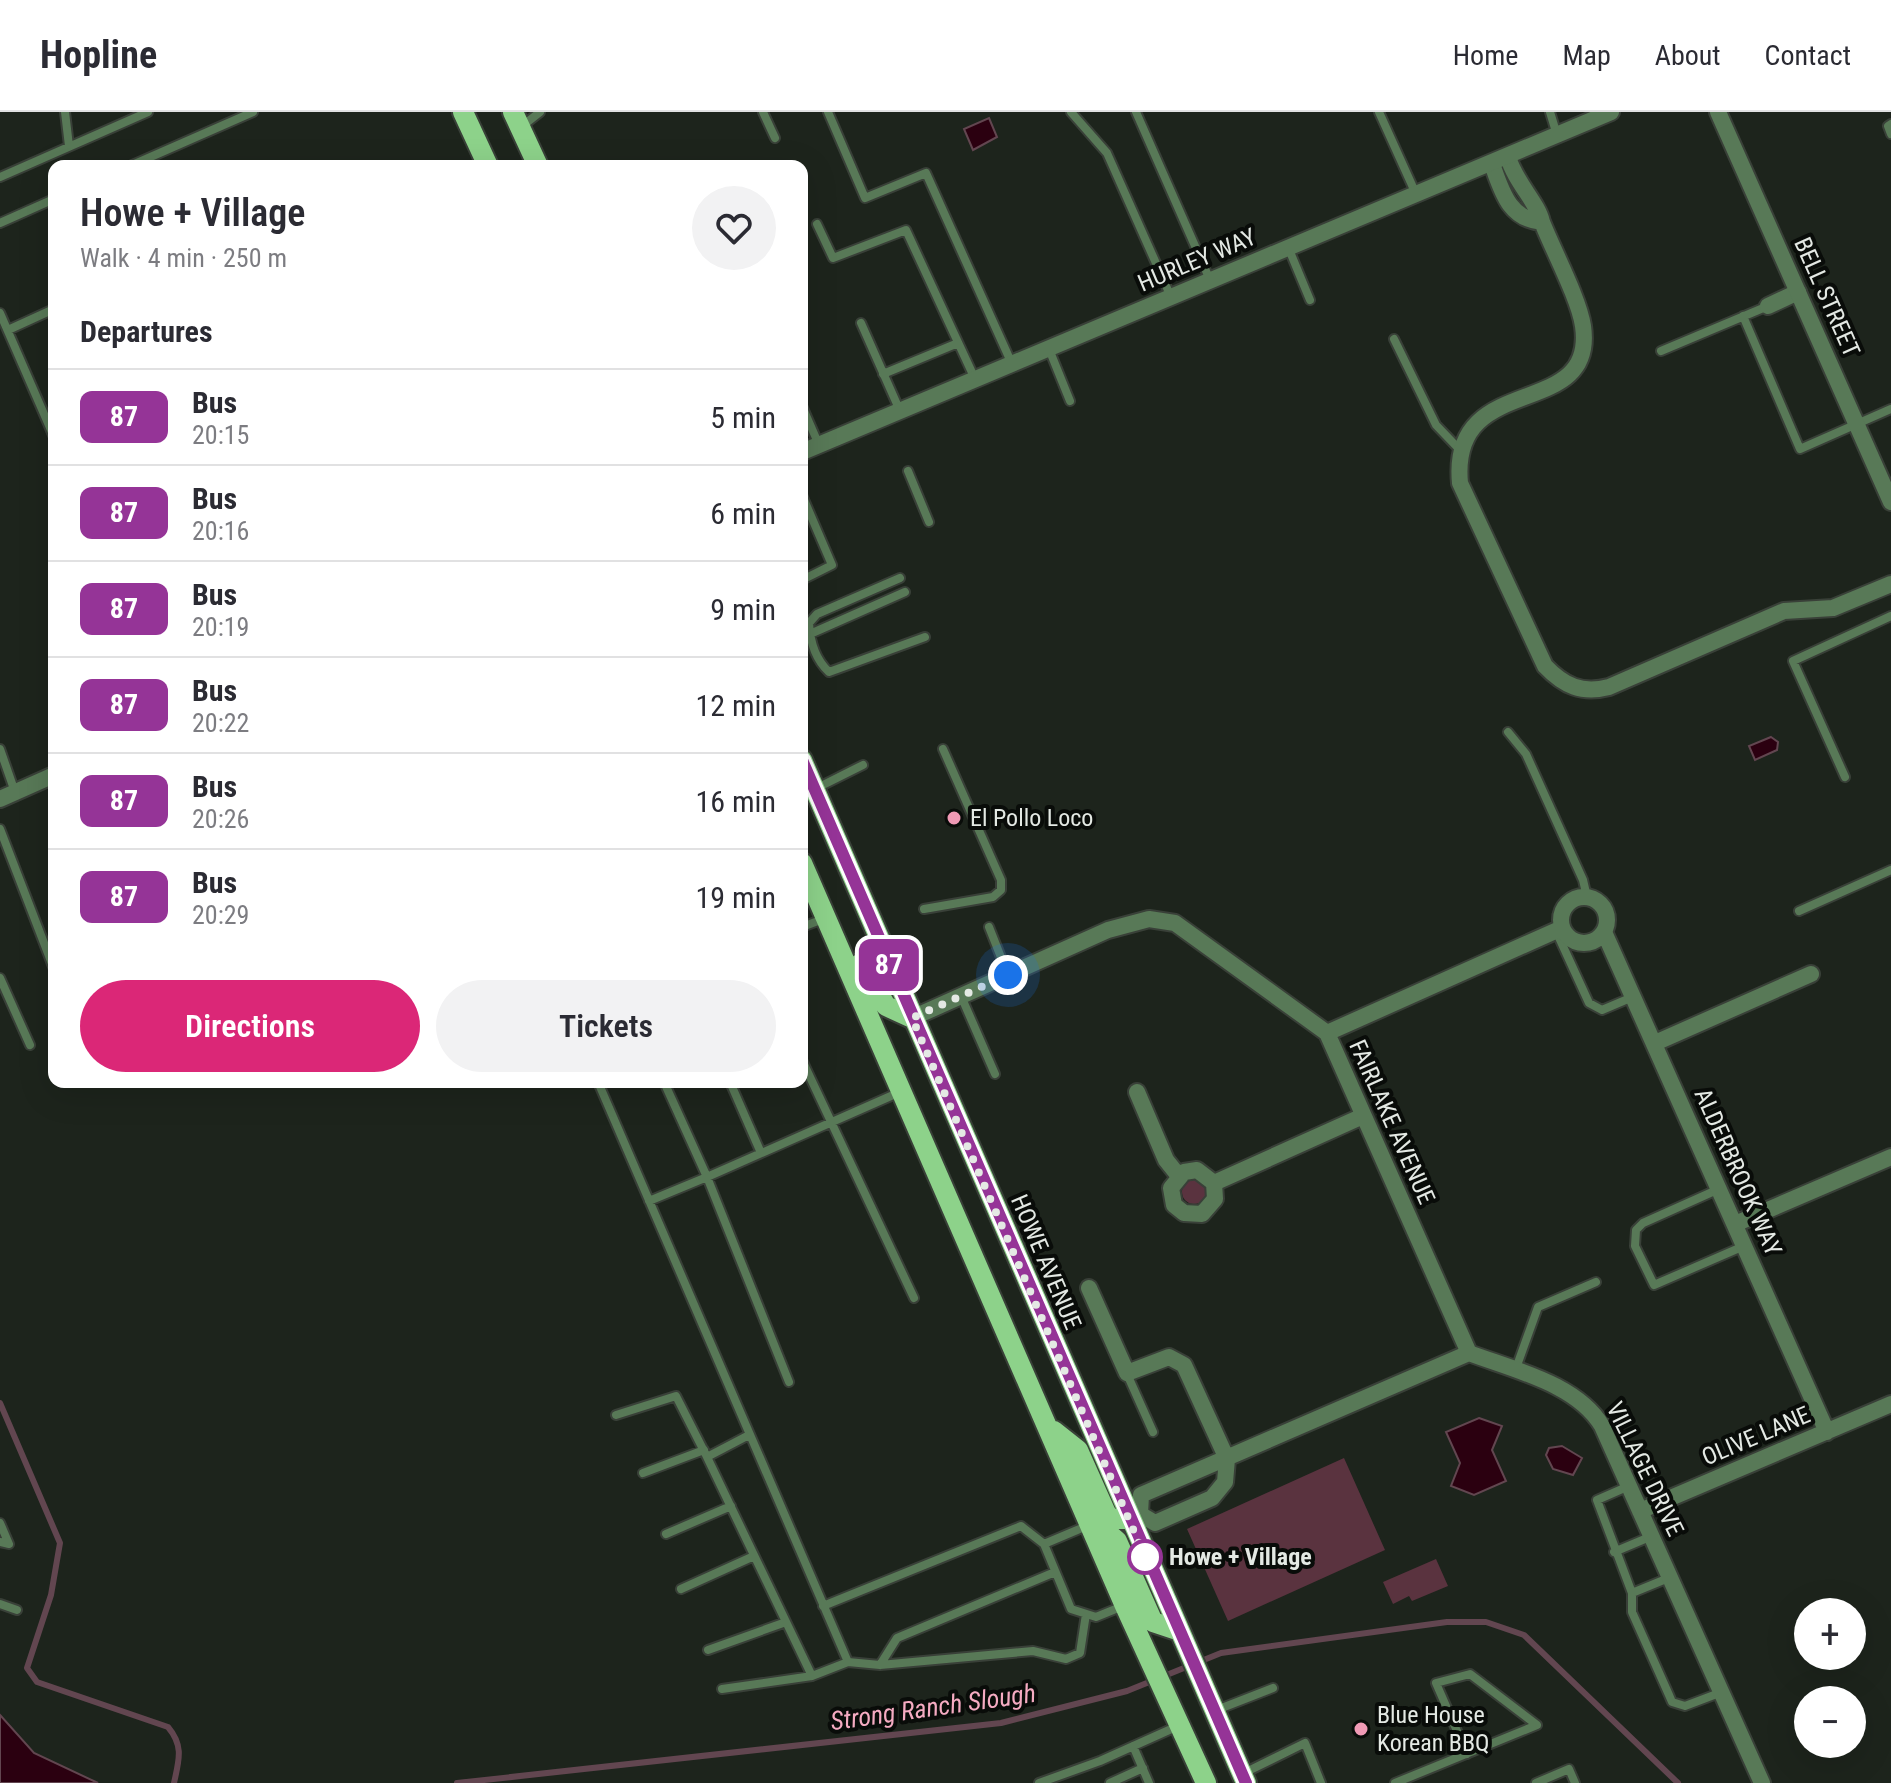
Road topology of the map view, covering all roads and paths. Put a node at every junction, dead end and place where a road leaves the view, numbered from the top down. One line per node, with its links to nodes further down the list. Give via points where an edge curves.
1 (65, 112): 19 (lane)
2 (148, 112): 19 (lane)
3 (253, 112): 21 (lane)
4 (463, 112): 22 (main road)
5 (540, 112): 14 (lane)
6 (763, 112): 18 (lane)
7 (828, 112): 46 (lane, via 865,198 926,173)
8 (1071, 112): 34 (lane, via 1107,153)
9 (1136, 112): 32 (lane)
10 (1379, 112): 26 (lane)
11 (1550, 112): 17 (lane)
12 (1611, 112): 17 (street, HURLEY WAY)
13 (1718, 112): 33 (street, BELL STREET)
14 (517, 120): 23 (main road)
15 (1891, 124): 16 (lane)
16 (1891, 134)
17 (1558, 135): 20 (street, HURLEY WAY)
18 (775, 138)
19 (69, 146): 25 (lane)
20 (1508, 157): 24 (street, HURLEY WAY); 28 (street)
21 (144, 160)
22 (485, 160)
23 (535, 160)
24 (1492, 164): 26 (street, HURLEY WAY); 28 (street, via 1515,212)
25 (0, 177)
26 (1416, 195): 31 (street, HURLEY WAY)
27 (48, 202): 29 (lane)
28 (1542, 222): 57 (street, via 1583,325 1579,362 1563,382 1485,416 1468,432)
29 (0, 223)
30 (817, 224): 43 (lane, via 833,258 906,230)
31 (1288, 247): 32 (street, HURLEY WAY); 35 (lane)
32 (1210, 280): 34 (street, HURLEY WAY)
33 (1798, 292): 36 (street); 54 (street, BELL STREET)
34 (1171, 297): 44 (street, HURLEY WAY)
35 (1310, 300)
36 (1768, 306): 39 (lane)
37 (48, 312): 41 (lane)
38 (0, 313): 41 (lane)
39 (1743, 316): 45 (lane); 54 (lane, via 1800,449)
40 (861, 323): 47 (lane)
41 (8, 330): 53 (lane)
42 (1394, 339): 57 (lane, via 1436,425)
43 (958, 343): 47 (lane); 48 (lane)
44 (1049, 349): 46 (street, HURLEY WAY); 49 (lane)
45 (1661, 351)
46 (1012, 364): 48 (street, HURLEY WAY)
47 (883, 374): 51 (lane)
48 (975, 380): 51 (street, HURLEY WAY)
49 (1070, 401)
50 (1891, 409): 54 (lane)
51 (900, 412): 55 (street, HURLEY WAY)
52 (808, 420): 55 (lane)
53 (48, 423)
54 (1856, 424): 59 (street, BELL STREET)
55 (819, 445): 56 (street, HURLEY WAY)
56 (808, 450)
57 (1460, 450): 67 (street, via 1460,483 1545,666 1568,686 1609,687 1784,611 1833,608)
58 (908, 471): 64 (lane)
59 (1887, 484): 60 (street, BELL STREET)
60 (1891, 502)
61 (808, 509): 62 (lane)
62 (811, 516): 63 (lane); 65 (lane, via 832,565)
63 (808, 517)
64 (929, 522)
65 (808, 577)
66 (900, 578): 70 (lane, via 817,614 809,623)
67 (1891, 584)
68 (905, 592): 70 (lane)
69 (1891, 616): 77 (lane, via 1793,661)
70 (810, 634): 71 (lane, via 820,664 829,672)
71 (925, 637)
72 (1508, 732): 84 (lane, via 1526,754)
73 (0, 749): 80 (lane)
74 (943, 749): 85 (lane, via 1001,890 993,897)
75 (863, 765): 79 (lane)
76 (808, 774): 79 (main road, HOWE AVENUE)
77 (1845, 777)
78 (48, 778): 80 (street)
79 (815, 790): 98 (main road, HOWE AVENUE)
80 (8, 795)
81 (0, 829): 92 (lane)
82 (1891, 870): 86 (lane)
83 (808, 877): 87 (main road)
84 (1587, 897): 90 (street, via 1566,906); 91 (street, ALDERBROOK WAY, via 1605,910)
85 (924, 909)
86 (1799, 911)
87 (826, 918): 88 (lane); 98 (main road, via 842,925 886,1006); 107 (main road)
88 (808, 925)
89 (989, 927): 94 (lane)
90 (1559, 930): 91 (street, via 1578,943 1593,942); 97 (lane, via 1589,1003 1602,1010); 99 (street)
91 (1604, 932): 97 (street, ALDERBROOK WAY)
92 (48, 953)
93 (1811, 974): 100 (street)
94 (1008, 975): 96 (street, FAIRLAKE AVENUE); 99 (street, FAIRLAKE AVENUE, via 1108,930 1149,919 1175,923)
95 (0, 978): 101 (lane)
96 (961, 996): 98 (street, FAIRLAKE AVENUE); 103 (lane)
97 (1635, 996): 100 (street, ALDERBROOK WAY)
98 (912, 1018): 139 (main road, HOWE AVENUE)
99 (1327, 1033): 109 (street, FAIRLAKE AVENUE)
100 (1655, 1043): 116 (street, ALDERBROOK WAY)
101 (30, 1045)
102 (808, 1072): 110 (lane)
103 (995, 1074)
104 (601, 1088): 117 (lane)
105 (667, 1088): 114 (lane)
106 (733, 1088): 111 (lane)
107 (903, 1091): 110 (lane); 129 (main road)
108 (1137, 1092): 113 (street, via 1166,1160)
109 (1363, 1116): 115 (street); 123 (street, FAIRLAKE AVENUE)
110 (832, 1122): 111 (lane); 122 (lane)
111 (761, 1153): 114 (lane)
112 (1891, 1157): 118 (street)
113 (1178, 1175): 115 (street, via 1197,1170); 115 (street, via 1171,1199 1190,1215 1202,1214 1212,1205)
114 (707, 1177): 117 (lane); 126 (lane)
115 (1214, 1183)
116 (1719, 1189): 118 (street, ALDERBROOK WAY); 119 (lane, via 1643,1223 1636,1230 1635,1246 1654,1285)
117 (649, 1201): 132 (lane)
118 (1735, 1224): 119 (street, ALDERBROOK WAY)
119 (1744, 1246): 131 (street, ALDERBROOK WAY)
120 (1596, 1282): 124 (lane, via 1538,1307)
121 (1089, 1288): 125 (street)
122 (914, 1298)
123 (1469, 1353): 124 (street, VILLAGE DRIVE); 134 (street)
124 (1515, 1372): 136 (street, VILLAGE DRIVE, via 1586,1403)
125 (1127, 1373): 130 (lane); 134 (street, via 1169,1357 1184,1365)
126 (789, 1382)
127 (1891, 1404): 131 (street, OLIVE LANE)
128 (616, 1415): 133 (lane, via 676,1396)
129 (1050, 1428): 139 (main road, via 1078,1450 1111,1519); 141 (main road)
130 (1153, 1432)
131 (1827, 1432): 138 (street, OLIVE LANE)
132 (749, 1435): 133 (lane); 153 (lane)
133 (706, 1454): 135 (lane); 137 (lane)
134 (1227, 1459): 139 (street, via 1141,1495); 139 (street, via 1225,1482 1212,1498 1155,1523)
135 (643, 1473)
136 (1629, 1486): 138 (street, VILLAGE DRIVE); 146 (lane, via 1597,1500 1615,1538)
137 (731, 1506): 142 (lane); 147 (lane)
138 (1640, 1511): 143 (street, VILLAGE DRIVE)
139 (1135, 1516): 158 (main road, HOWE AVENUE)
140 (0, 1523): 144 (lane, via 9,1544)
141 (1090, 1525): 145 (lane); 154 (main road); 158 (main road, via 1099,1525 1117,1541 1153,1622)
142 (666, 1534)
143 (1652, 1536): 146 (lane); 149 (street, VILLAGE DRIVE)
144 (0, 1542)
145 (1044, 1544): 148 (lane); 153 (lane, via 1021,1526)
146 (1614, 1552): 151 (lane)
147 (754, 1556): 150 (lane); 157 (lane)
148 (1055, 1572): 156 (lane, via 1071,1609); 161 (lane, via 897,1638)
149 (1671, 1577): 151 (lane); 165 (street, VILLAGE DRIVE)
150 (681, 1589)
151 (1632, 1593): 165 (lane, via 1632,1612 1672,1702 1693,1706)
152 (0, 1604): 155 (lane)
153 (823, 1606): 160 (lane)
154 (1125, 1606): 156 (lane, via 1096,1617); 167 (main road)
155 (17, 1610)
156 (1086, 1614): 161 (lane, via 1075,1658 1033,1651)
157 (786, 1622): 159 (lane); 162 (lane)
158 (1181, 1640): 166 (main road, HOWE AVENUE)
159 (708, 1650)
160 (848, 1662): 161 (lane); 162 (lane)
161 (880, 1665)
162 (812, 1676): 164 (lane)
163 (1273, 1688): 166 (lane)
164 (722, 1689)
165 (1722, 1692): 180 (street, VILLAGE DRIVE)
166 (1213, 1711): 171 (main road, HOWE AVENUE)
167 (1178, 1726): 168 (lane); 175 (main road)
168 (1133, 1746): 170 (lane); 172 (lane)
169 (1467, 1754): 169 (lane, via 1537,1725 1470,1674 1436,1683); 177 (lane)
170 (1143, 1768): 173 (lane); 174 (lane)
171 (1244, 1779): 176 (lane, via 1305,1743)
172 (1039, 1783)
173 (1110, 1783)
174 (1149, 1783)
175 (1206, 1783)
176 (1321, 1783)
177 (1395, 1783)
178 (1536, 1783): 179 (lane, via 1569,1769)
179 (1575, 1783)
180 (1762, 1783)

